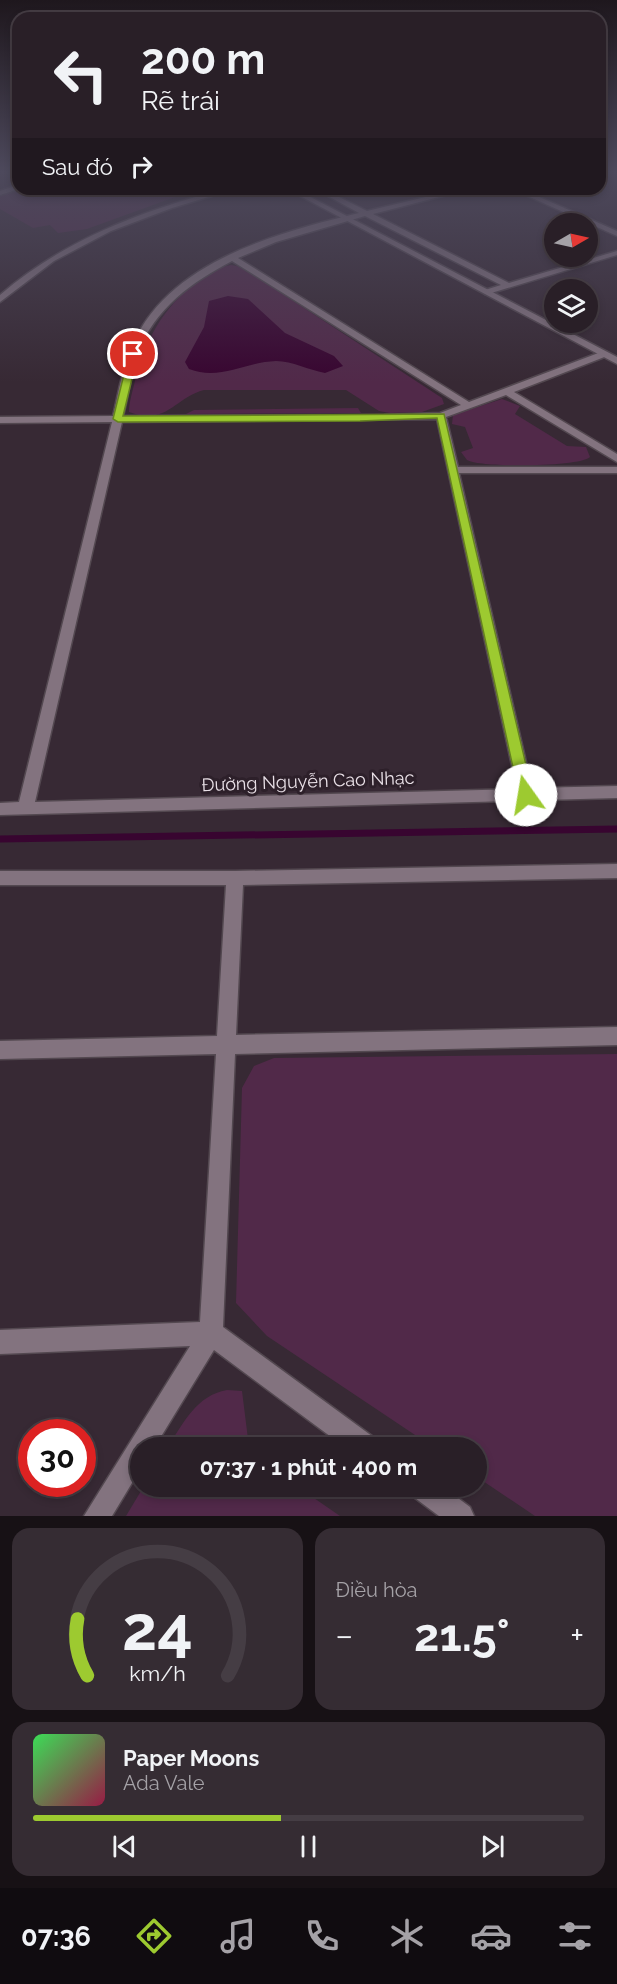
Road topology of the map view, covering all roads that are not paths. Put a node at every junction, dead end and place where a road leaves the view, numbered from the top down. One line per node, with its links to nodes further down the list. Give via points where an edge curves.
1 (86, 241): 11 (street, via 49,261)
2 (276, 241): 7 (street)
3 (390, 241): 10 (street)
4 (420, 241): 9 (street)
5 (440, 241): 8 (street)
6 (617, 253): 8 (street)
7 (232, 258): 15 (street); 17 (street, via 174,294 148,324 133,354)
8 (522, 282): 9 (street)
9 (509, 286): 10 (street)
10 (488, 292): 12 (street)
11 (0, 299)
12 (604, 354): 13 (street); 14 (street)
13 (617, 361)
14 (505, 390): 15 (street); 19 (street)
15 (466, 404): 16 (street)
16 (441, 416): 17 (street); 20 (street)
17 (118, 419): 18 (street); 25 (street)
18 (0, 420)
19 (617, 459)
20 (453, 470): 21 (street); 23 (street)
21 (617, 470)
22 (617, 792): 23 (street, Đường Nguyễn Cao Nhạc)
23 (526, 795): 25 (street, Đường Nguyễn Cao Nhạc)
24 (0, 809): 25 (street, Đường Nguyễn Cao Nhạc)
25 (25, 809)
26 (617, 871): 28 (street)
27 (0, 878): 28 (street)
28 (235, 878): 30 (street)
29 (617, 1036): 30 (street)
30 (227, 1045): 31 (street); 32 (street)
31 (0, 1050)
32 (211, 1333): 33 (street); 34 (street); 36 (street)
33 (0, 1342)
34 (352, 1437)
35 (435, 1497): 37 (street)
36 (97, 1516)
37 (461, 1516)

